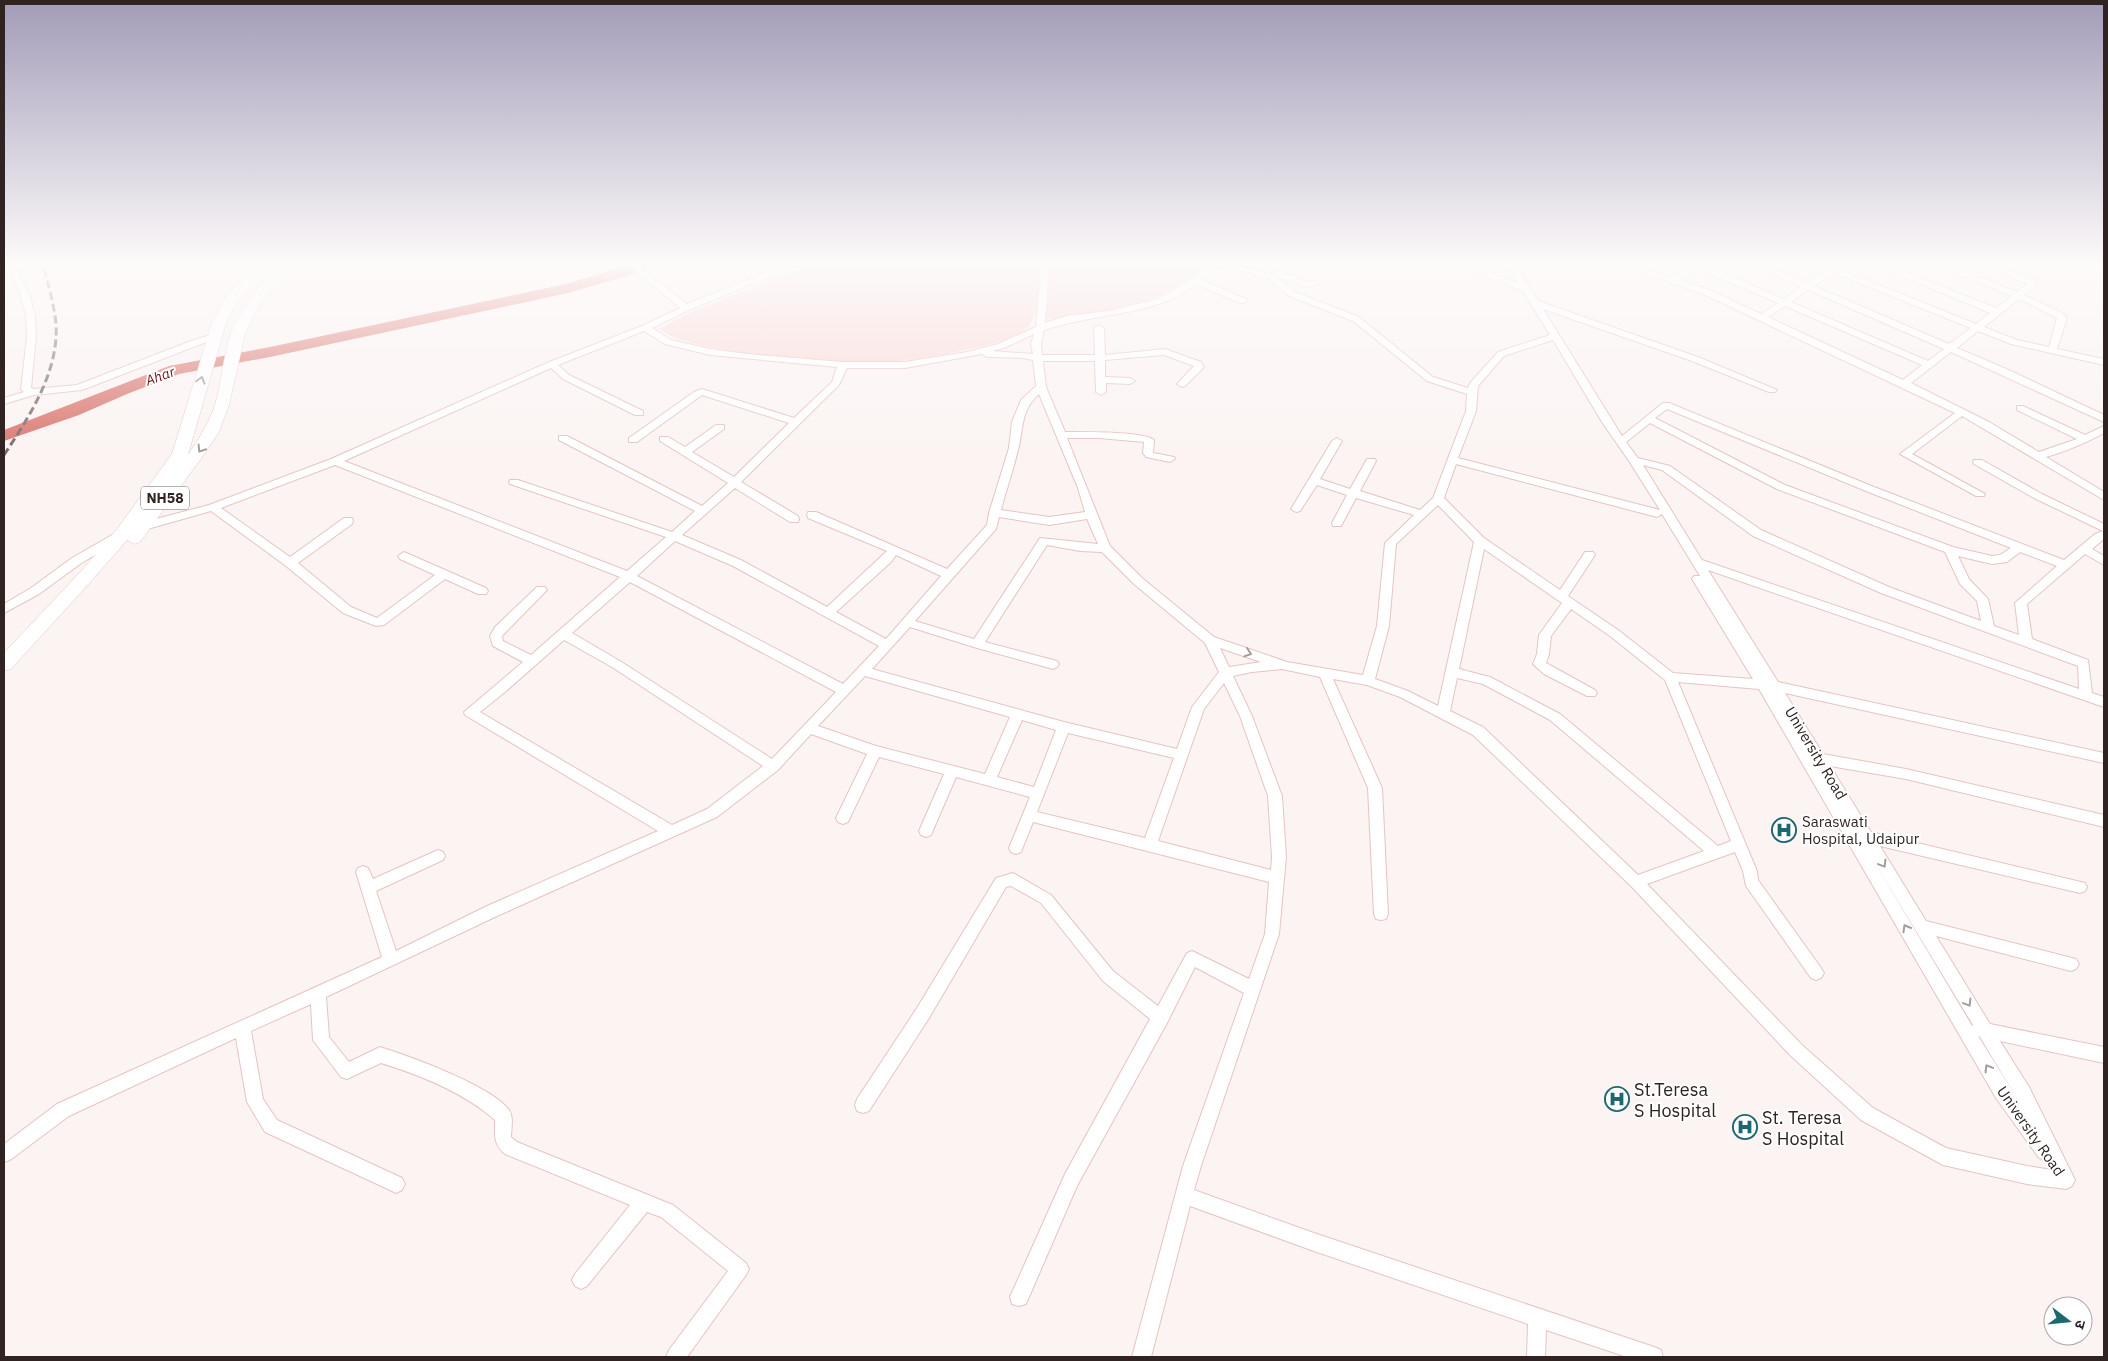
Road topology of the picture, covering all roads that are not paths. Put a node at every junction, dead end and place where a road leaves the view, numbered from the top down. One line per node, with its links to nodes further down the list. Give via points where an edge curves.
1 (30, 328): 36 (street, via 26,389)
2 (218, 328): 17 (highway)
3 (225, 328): 17 (highway)
4 (234, 328): 19 (highway)
5 (242, 328): 19 (highway, NH58)
6 (645, 328): 27 (street); 29 (street, via 668,342 710,352)
7 (1040, 328): 23 (street, via 1001,346); 24 (street)
8 (1098, 328): 25 (street)
9 (1366, 328): 38 (street, via 1430,379)
10 (1549, 328): 18 (street, University Road)
11 (1607, 328): 35 (street, via 1695,358)
12 (1784, 328): 33 (street)
13 (1843, 328): 28 (street)
14 (1900, 328): 20 (street)
15 (1976, 328): 20 (street); 22 (street)
16 (2059, 328): 22 (street)
17 (217, 336): 21 (highway); 36 (street, via 79,388)
18 (1554, 337): 38 (street, via 1501,354 1473,385); 46 (street, University Road)
19 (237, 340): 82 (highway, NH58, one-way to 82, via 222,405 211,432)
20 (1949, 349): 28 (street); 44 (street)
21 (210, 350): 84 (highway, NH58, one-way to 21, via 180,455)
22 (2052, 351): 26 (street)
23 (967, 355): 24 (street); 29 (street, via 906,364)
24 (1036, 358): 25 (street); 34 (street)
25 (1101, 358): 30 (street); 32 (street, via 1165,352 1194,361 1199,367)
26 (2104, 362)
27 (552, 364): 42 (street, via 566,377); 62 (street)
28 (1928, 364): 33 (street)
29 (843, 365): 45 (street, via 836,384)
30 (1100, 380): 31 (street); 37 (street)
31 (1130, 380)
32 (1182, 384)
33 (1904, 384): 41 (street)
34 (1041, 387): 49 (street); 74 (street, via 1026,400 1017,422 1014,448)
35 (1772, 390)
36 (32, 392): 39 (street)
37 (1101, 392)
38 (1473, 393): 60 (street, via 1471,411)
39 (4, 401)
40 (2020, 408): 52 (street)
41 (1962, 412): 57 (street); 68 (street, via 1905,454)
42 (639, 413)
43 (1649, 419): 55 (street); 88 (street, via 1666,405); 92 (street, via 1781,487)
44 (2104, 419)
45 (796, 422): 53 (street, via 702,392); 66 (street)
46 (1607, 422): 55 (street, University Road); 75 (street, University Road, via 1624,461)
47 (720, 428): 56 (street)
48 (2104, 429): 52 (street)
49 (1062, 435): 58 (street, via 1145,439 1150,443 1150,455); 78 (street)
50 (563, 438): 73 (street)
51 (664, 439): 56 (street)
52 (2085, 439): 57 (street)
53 (633, 440)
54 (1337, 441): 64 (street)
55 (1620, 442): 61 (street, University Road)
56 (684, 453): 66 (street)
57 (2038, 456): 69 (street)
58 (1170, 459)
59 (1371, 460): 67 (street)
60 (1452, 460): 70 (street); 75 (street)
61 (1634, 460): 96 (street, University Road); 109 (street, via 1666,468 1757,533 1885,590)
62 (335, 461): 71 (street); 102 (street)
63 (1978, 462): 83 (street)
64 (1314, 481): 67 (street); 72 (street)
65 (514, 482): 86 (street)
66 (734, 483): 73 (street); 79 (street)
67 (1353, 493): 76 (street); 81 (street)
68 (1980, 494)
69 (2104, 497)
70 (1438, 498): 76 (street); 87 (street)
71 (212, 506): 82 (street); 97 (street)
72 (1296, 509)
73 (703, 511): 86 (street)
74 (994, 513): 78 (street, via 1049,521); 101 (street, via 992,526)
75 (1657, 513): 125 (street, University Road)
76 (1421, 514): 124 (street, via 1391,543 1383,626)
77 (812, 515): 91 (street)
78 (1091, 515): 89 (street)
79 (794, 519)
80 (348, 521): 97 (street)
81 (1336, 522)
82 (144, 526): 84 (street); 99 (highway, NH58, via 120,553)
83 (2104, 528)
84 (122, 533): 99 (highway, NH58); 106 (street)
85 (2104, 535): 90 (street)
86 (674, 536): 102 (street); 107 (street, via 737,563)
87 (1480, 541): 105 (street); 121 (street)
88 (2019, 547): 92 (street, via 2003,559 1992,560); 98 (street)
89 (1105, 548): 111 (street, via 1138,581); 113 (street, via 1044,541)
90 (2085, 549): 95 (street); 98 (street)
91 (893, 550): 101 (street); 107 (street)
92 (1950, 550): 109 (street, via 1964,581 1982,599)
93 (1589, 555): 105 (street)
94 (404, 556): 100 (street)
95 (2104, 561)
96 (1697, 562): 125 (street, University Road); 128 (street)
97 (290, 563): 100 (street, via 348,610 376,622)
98 (2066, 565): 112 (street, via 2021,603)
99 (89, 573): 116 (highway, NH58)
100 (444, 574): 104 (street)
101 (949, 575): 108 (street)
102 (628, 576): 110 (street); 126 (street)
103 (541, 590): 115 (street, via 498,630 496,636 497,643)
104 (482, 591)
105 (1565, 601): 123 (street); 127 (street, via 1545,635 1539,664)
106 (4, 609)
107 (829, 612): 114 (street)
108 (906, 622): 113 (street); 114 (street)
109 (1988, 628): 112 (street)
110 (563, 634): 115 (street); 138 (street, via 616,664)
111 (1210, 640): 118 (street, one-way to 118); 122 (street)
112 (2026, 642): 128 (street, via 2084,663)
113 (977, 644): 117 (street)
114 (887, 645): 119 (street)
115 (532, 661): 145 (street, via 470,712)
116 (4, 664)
117 (1053, 664)
118 (1286, 666): 120 (street); 122 (street, via 1252,667)
119 (862, 671): 126 (street); 130 (street)
120 (1324, 672): 124 (street); 158 (street, via 1375,788)
121 (1452, 672): 131 (street); 151 (street, via 1486,680 1554,717)
122 (1225, 673): 135 (street, via 1198,707); 154 (street, via 1246,716 1274,796 1279,856)
123 (1670, 676): 125 (street); 148 (street)
124 (1368, 681): 131 (street, via 1404,694)
125 (1769, 685): 136 (street); 137 (street, University Road); 167 (street, University Road, one-way to 125)
126 (843, 690): 133 (street)
127 (1591, 694)
128 (2086, 696): 129 (street)
129 (2104, 702)
130 (1018, 714): 132 (street); 140 (street)
131 (1443, 714): 155 (street, via 1478,731)
132 (1064, 726): 135 (street); 141 (street)
133 (808, 728): 134 (street); 138 (street)
134 (875, 751): 139 (street); 143 (street)
135 (1181, 755): 149 (street)
136 (2104, 758)
137 (1819, 759): 144 (street, via 1906,774); 147 (street, University Road)
138 (773, 766): 145 (street, via 712,813)
139 (953, 770): 140 (street); 146 (street)
140 (989, 779): 141 (street)
141 (1037, 793): 142 (street)
142 (1028, 815): 149 (street); 150 (street)
143 (843, 818)
144 (2104, 821)
145 (671, 831): 160 (street)
146 (926, 831)
147 (1867, 837): 156 (street); 159 (street, University Road, one-way to 159)
148 (1739, 844): 151 (street); 162 (street, via 1750,871 1750,882)
149 (1150, 845): 154 (street)
150 (1016, 848)
151 (1714, 851): 155 (street)
152 (438, 856): 157 (street)
153 (363, 872): 157 (street)
154 (1277, 878): 163 (street, via 1272,934)
155 (1636, 882): 172 (street, via 1796,1050 1867,1114 1943,1156 2027,1175)
156 (2080, 887)
157 (368, 888): 160 (street)
158 (1381, 914)
159 (1921, 926): 161 (street); 168 (street, University Road, one-way to 168)
160 (391, 960): 164 (street)
161 (2071, 964)
162 (1816, 972)
163 (1252, 990): 165 (street, via 1192,958); 174 (street)
164 (318, 993): 166 (street); 175 (street, via 321,1040 347,1072 380,1055 408,1064 482,1098 503,1116 503,1141 512,1148)
165 (1160, 1018): 170 (street, via 1108,976 1046,899 1013,880 1001,882 924,1013); 177 (street, via 1071,1180)
166 (242, 1027): 171 (street, via 63,1110); 173 (street, via 255,1102 271,1126)
167 (1965, 1029): 168 (street); 172 (street, University Road, one-way to 167, via 2002,1092)
168 (1984, 1029): 169 (street); 172 (street, University Road, via 2023,1093)
169 (2104, 1055)
170 (863, 1106)
171 (4, 1154)
172 (2066, 1180)
173 (396, 1184)
174 (1185, 1195): 178 (street); 180 (street)
175 (644, 1201): 176 (street); 179 (street, via 667,1210 740,1269)
176 (581, 1280)
177 (1019, 1298)
178 (1537, 1318): 181 (street); 182 (street)
179 (676, 1357)
180 (1141, 1357)
181 (1536, 1357)
182 (1654, 1357)

